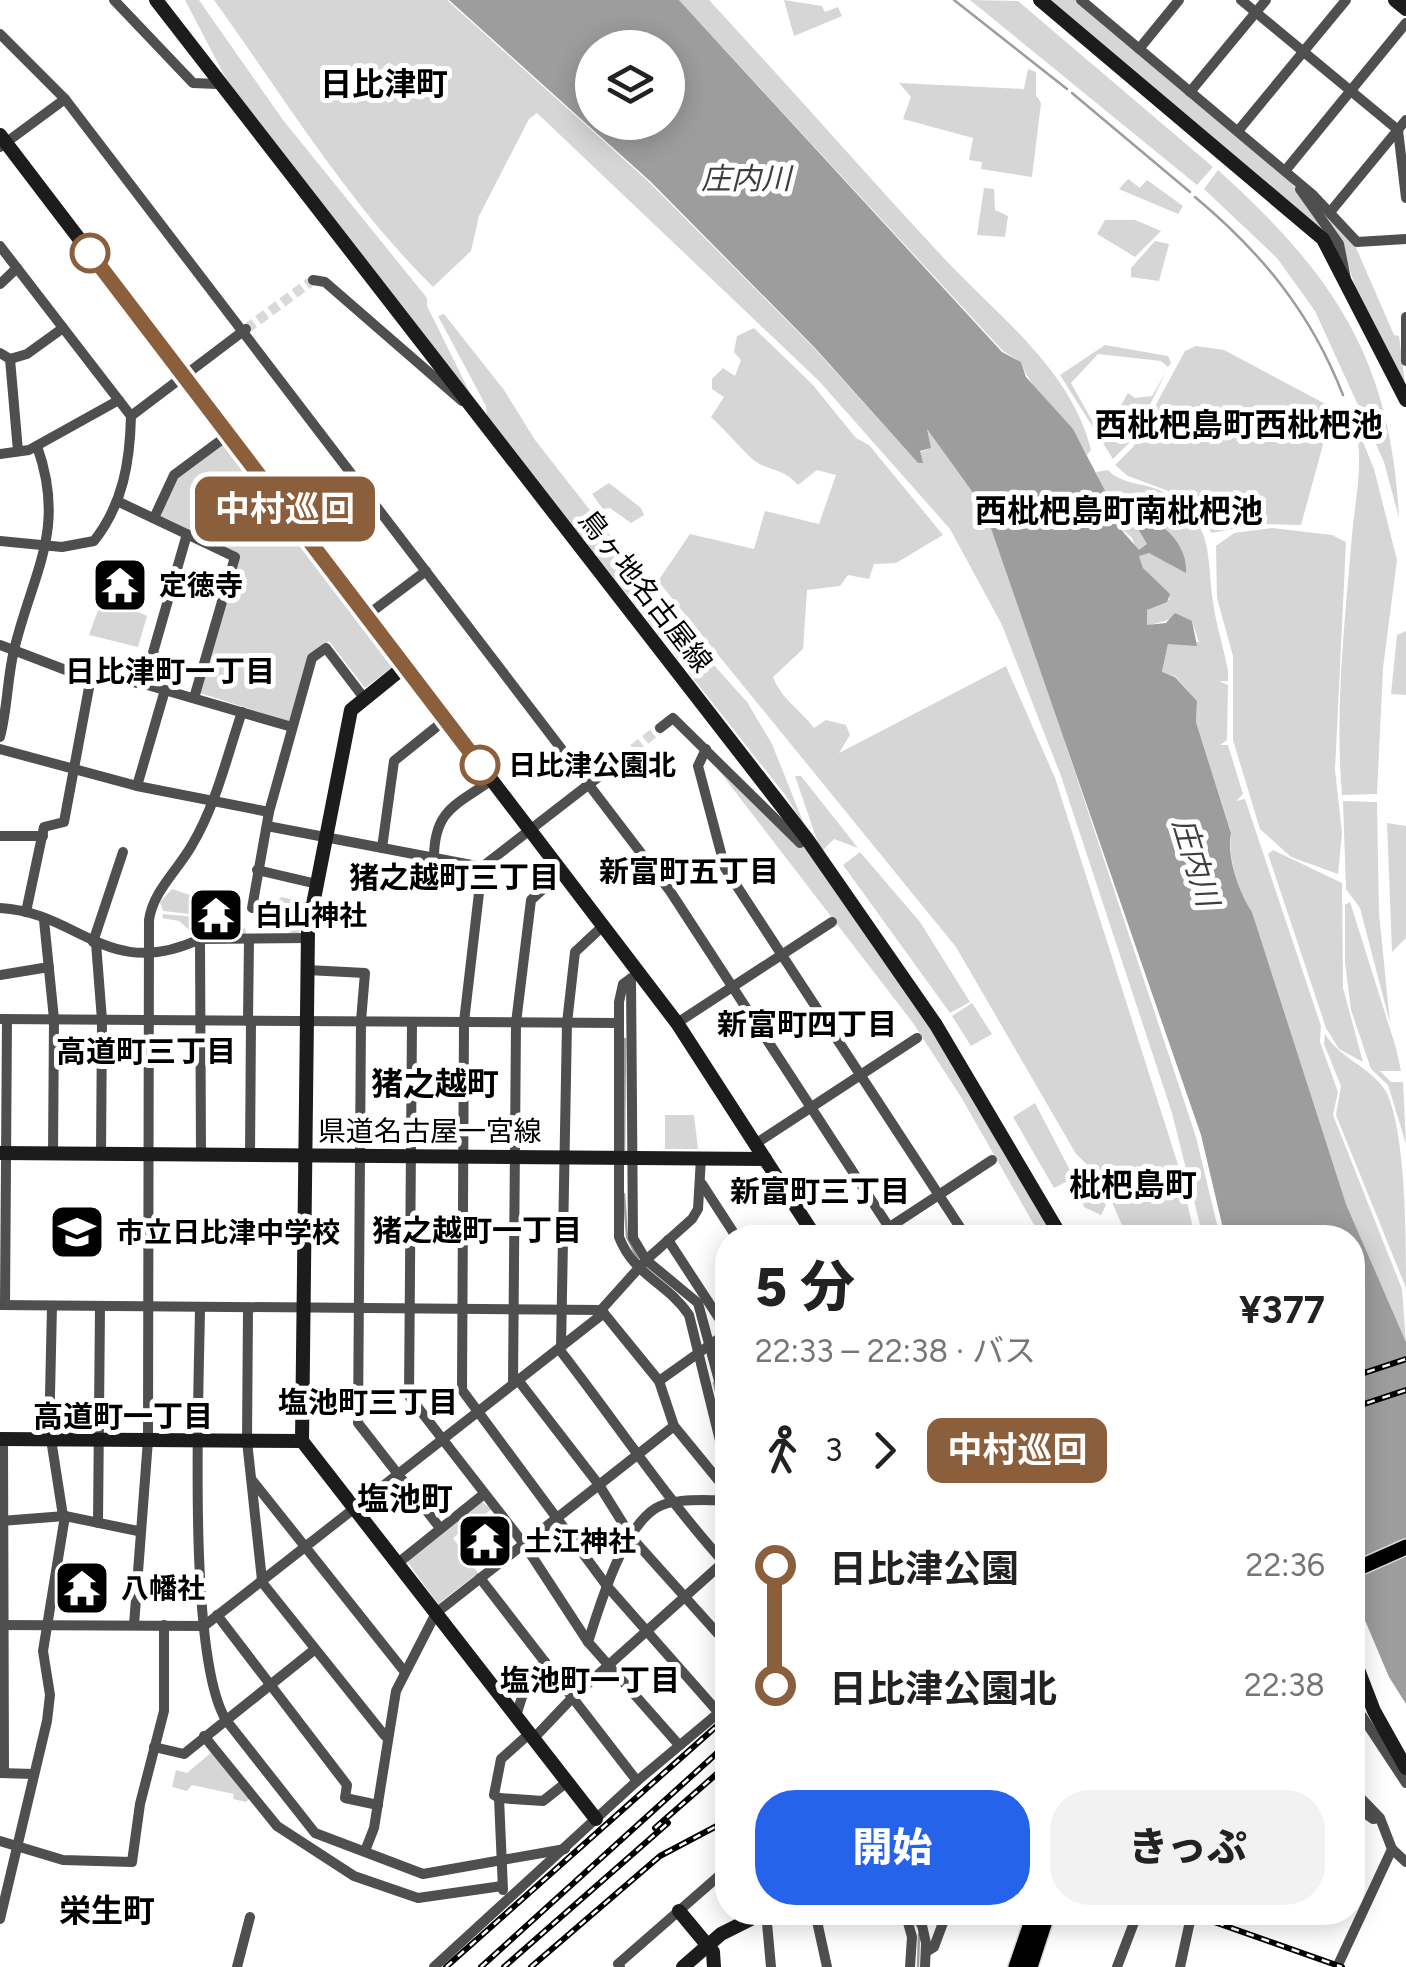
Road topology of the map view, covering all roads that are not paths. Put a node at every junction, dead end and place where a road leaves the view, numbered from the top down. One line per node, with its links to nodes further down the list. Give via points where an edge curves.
1 (114, 0): 14 (street, via 193,83)
2 (156, 0): 14 (street, 鳥ヶ地名古屋線)
3 (1040, 0): 29 (street, via 1313,230)
4 (1179, 0): 12 (street)
5 (1241, 0): 9 (street)
6 (1266, 0): 9 (street)
7 (1346, 0): 13 (street)
8 (1085, 1): 12 (street)
9 (1256, 12): 13 (street); 16 (street)
10 (1406, 23): 15 (street)
11 (0, 34): 17 (street)
12 (1139, 49): 16 (street)
13 (1304, 52): 15 (street); 19 (street)
14 (217, 84): 40 (street, 鳥ヶ地名古屋線)
15 (1350, 90): 18 (street); 22 (street)
16 (1190, 92): 19 (street)
17 (65, 99): 20 (street); 34 (street)
18 (1402, 125): 21 (street); 25 (street)
19 (1238, 132): 22 (street)
20 (2, 142): 37 (street)
21 (1404, 145): 24 (street)
22 (1285, 170): 23 (street)
23 (1298, 183): 25 (street); 29 (street, via 1338,244)
24 (1406, 198)
25 (1331, 211): 26 (street, via 1357,242)
26 (1406, 239)
27 (0, 246): 28 (street)
28 (17, 268): 31 (street); 33 (street)
29 (1346, 279): 39 (street)
30 (313, 280): 40 (street, via 325,282)
31 (0, 284)
32 (1406, 317): 35 (street)
33 (63, 328): 36 (street, via 27,354); 38 (street)
34 (244, 330): 37 (street); 51 (street)
35 (1405, 353)
36 (5, 356): 44 (street)
37 (184, 376): 41 (street); 42 (street)
38 (118, 400): 41 (street); 43 (street)
39 (1406, 400)
40 (474, 411): 80 (street, 鳥ヶ地名古屋線)
41 (131, 416): 46 (street, via 127,476)
42 (228, 435): 47 (street, via 174,476); 52 (street)
43 (37, 446): 44 (street); 50 (street, via 50,482)
44 (18, 451): 45 (street)
45 (0, 454)
46 (117, 501): 47 (street); 50 (street, via 94,540)
47 (154, 518): 48 (street)
48 (188, 534): 57 (street); 59 (street, via 234,556)
49 (0, 540): 50 (street)
50 (47, 546): 54 (street)
51 (426, 570): 52 (street); 72 (street)
52 (366, 616): 55 (street)
53 (0, 645): 54 (street)
54 (14, 650): 56 (street); 65 (street)
55 (404, 667): 60 (street); 62 (street)
56 (91, 677): 57 (street); 69 (street)
57 (144, 684): 58 (street)
58 (165, 690): 59 (street); 71 (street)
59 (194, 698): 61 (street)
60 (364, 698): 63 (street, via 326,648 312,658); 79 (street, via 350,714)
61 (242, 712): 63 (street); 73 (street)
62 (445, 720): 70 (street); 81 (street, via 394,761)
63 (292, 726): 74 (street)
64 (660, 728): 67 (street, via 673,718)
65 (0, 737)
66 (0, 749): 69 (street)
67 (706, 749): 80 (street, via 800,843); 99 (street, via 698,766 725,868)
68 (610, 768): 72 (street)
69 (74, 770): 71 (street); 78 (street, via 64,822 44,827)
70 (492, 780): 76 (street); 83 (street, via 443,814)
71 (138, 786): 73 (street)
72 (589, 786): 76 (street); 104 (street, via 670,891)
73 (212, 804): 74 (street); 98 (street, via 154,902)
74 (269, 812): 75 (street)
75 (267, 826): 79 (street); 85 (street)
76 (530, 830): 84 (street); 86 (street)
77 (0, 836): 78 (street)
78 (43, 836): 90 (street)
79 (326, 837): 81 (street); 87 (street)
80 (808, 839): 146 (street, 鳥ヶ地名古屋線, via 944,1038)
81 (382, 848): 83 (street)
82 (123, 852): 97 (street)
83 (434, 858): 84 (street)
84 (482, 867): 114 (street)
85 (257, 870): 87 (street); 89 (street)
86 (563, 871): 93 (street); 115 (street, via 531,900)
87 (317, 884): 94 (street)
88 (0, 908): 90 (street)
89 (252, 908)
90 (26, 912): 91 (street)
91 (44, 920): 97 (street); 100 (street)
92 (832, 922): 99 (street)
93 (604, 925): 102 (street); 116 (street, via 575,952)
94 (308, 938): 95 (street); 101 (street)
95 (248, 939): 96 (street); 110 (street)
96 (200, 940): 98 (street); 109 (street)
97 (94, 942): 98 (street, via 127,954); 107 (street)
98 (151, 953): 108 (street)
99 (784, 953): 104 (street); 120 (street)
100 (49, 967): 103 (street); 106 (street)
101 (307, 970): 111 (street); 112 (street, via 366,973)
102 (633, 974): 117 (street, via 623,984); 118 (street); 135 (street)
103 (0, 975)
104 (732, 987): 118 (street); 121 (street)
105 (4, 1019): 106 (street); 123 (street)
106 (54, 1019): 107 (street); 124 (street)
107 (102, 1020): 108 (street); 125 (street)
108 (152, 1020): 109 (street); 126 (street)
109 (202, 1020): 110 (street); 127 (street)
110 (249, 1021): 111 (street); 128 (street)
111 (306, 1021): 112 (street); 129 (street)
112 (361, 1022): 113 (street); 130 (street)
113 (412, 1022): 114 (street); 131 (street)
114 (464, 1022): 115 (street); 132 (street)
115 (516, 1023): 116 (street); 133 (street)
116 (567, 1023): 117 (street); 134 (street)
117 (619, 1023): 135 (street)
118 (677, 1023): 122 (street)
119 (917, 1038): 120 (street)
120 (862, 1074): 121 (street); 140 (street)
121 (811, 1107): 122 (street); 143 (street)
122 (755, 1144): 137 (street)
123 (3, 1153): 124 (street, 県道名古屋一宮線); 149 (street)
124 (53, 1153): 125 (street, 県道名古屋一宮線)
125 (102, 1154): 126 (street, 県道名古屋一宮線)
126 (151, 1154): 127 (street, 県道名古屋一宮線); 152 (street)
127 (201, 1154): 128 (street, 県道名古屋一宮線)
128 (250, 1154): 129 (street, 県道名古屋一宮線)
129 (305, 1155): 130 (street, 県道名古屋一宮線); 155 (street)
130 (360, 1156): 131 (street, 県道名古屋一宮線); 156 (street)
131 (412, 1156): 132 (street, 県道名古屋一宮線); 157 (street)
132 (464, 1156): 133 (street, 県道名古屋一宮線); 158 (street)
133 (515, 1156): 134 (street, 県道名古屋一宮線); 159 (street)
134 (566, 1157): 135 (street, 県道名古屋一宮線); 160 (street)
135 (624, 1158): 136 (street, 県道名古屋一宮線); 148 (street)
136 (702, 1158): 137 (street, 県道名古屋一宮線); 139 (street)
137 (765, 1158): 142 (street)
138 (992, 1160): 140 (street)
139 (701, 1183): 141 (street); 147 (street, via 698,1209)
140 (939, 1194): 144 (street); 145 (street)
141 (728, 1225)
142 (808, 1225)
143 (888, 1225)
144 (901, 1225)
145 (959, 1225)
146 (1054, 1225)
147 (668, 1240): 148 (street); 162 (street)
148 (641, 1265): 161 (street); 164 (street, via 698,1304)
149 (2, 1305): 150 (street)
150 (52, 1306): 151 (street); 173 (street)
151 (100, 1306): 152 (street); 174 (street)
152 (151, 1307): 153 (street); 175 (street)
153 (200, 1307): 154 (street); 176 (street)
154 (248, 1308): 155 (street); 177 (street)
155 (303, 1308): 156 (street); 179 (street)
156 (359, 1309): 157 (street); 181 (street, via 358,1424)
157 (410, 1310): 158 (street); 178 (street, via 410,1396)
158 (462, 1310): 159 (street); 170 (street, via 462,1390)
159 (514, 1310): 160 (street); 168 (street)
160 (565, 1310): 161 (street); 165 (street)
161 (602, 1312): 165 (street); 167 (street)
162 (715, 1312)
163 (715, 1340): 164 (street)
164 (705, 1347): 166 (street); 167 (street); 169 (street)
165 (560, 1349): 168 (street); 180 (street)
166 (715, 1376)
167 (659, 1381): 171 (street)
168 (516, 1382): 170 (street); 184 (street)
169 (715, 1402)
170 (477, 1412): 178 (street); 190 (street)
171 (674, 1426): 180 (street); 183 (street)
172 (1, 1439): 173 (street); 191 (street)
173 (51, 1440): 174 (street); 189 (street)
174 (99, 1440): 175 (street); 192 (street)
175 (148, 1440): 176 (street); 194 (street)
176 (198, 1440): 177 (street); 213 (street)
177 (247, 1440): 179 (street); 182 (street)
178 (442, 1440): 181 (street); 185 (street)
179 (302, 1441): 188 (street)
180 (641, 1453): 184 (street); 187 (street)
181 (398, 1474): 188 (street); 193 (street)
182 (251, 1478): 197 (street); 204 (street)
183 (715, 1479)
184 (599, 1486): 190 (street); 195 (street)
185 (484, 1494): 193 (street); 196 (street)
186 (715, 1498): 187 (street)
187 (670, 1503): 195 (street, via 655,1509); 199 (street)
188 (354, 1508): 197 (street); 200 (street)
189 (64, 1516): 191 (street); 192 (street); 210 (street)
190 (559, 1517): 196 (street); 205 (street)
191 (2, 1521): 209 (street)
192 (98, 1523): 194 (street)
193 (440, 1528): 200 (street)
194 (138, 1531): 211 (street)
195 (632, 1538): 205 (street); 206 (street)
196 (524, 1544): 203 (street); 216 (street)
197 (306, 1546): 204 (street); 220 (street)
198 (1406, 1547): 201 (main road)
199 (715, 1550)
200 (398, 1563): 207 (street)
201 (1365, 1564)
202 (715, 1571): 206 (street)
203 (480, 1578): 207 (street); 218 (street)
204 (262, 1580): 208 (street); 217 (street)
205 (606, 1586): 215 (street); 216 (street)
206 (684, 1596): 214 (street); 215 (street)
207 (436, 1613): 220 (street); 225 (street)
208 (217, 1615): 213 (street); 221 (street)
209 (2, 1625): 210 (street); 235 (street)
210 (48, 1625): 211 (street); 236 (street, via 50,1695)
211 (134, 1625): 212 (street)
212 (164, 1626): 213 (street); 233 (street, via 164,1711)
213 (204, 1626): 227 (street)
214 (715, 1630)
215 (646, 1631): 219 (street); 224 (street)
216 (588, 1642): 219 (street)
217 (314, 1650): 221 (street); 230 (street)
218 (545, 1662): 223 (street); 225 (street, via 528,1678)
219 (607, 1666): 223 (street); 232 (street)
220 (404, 1671): 230 (street)
221 (270, 1685): 227 (street); 242 (street, via 347,1784 345,1798)
222 (1365, 1688): 234 (street)
223 (573, 1698): 231 (street); 237 (street)
224 (715, 1701)
225 (516, 1716): 231 (street)
226 (715, 1716): 232 (street)
227 (226, 1720): 229 (street); 250 (street, via 315,1834)
228 (1365, 1720): 239 (street)
229 (204, 1736): 233 (street, via 184,1754); 254 (street, via 277,1826 354,1876 418,1898)
230 (385, 1736): 242 (street)
231 (532, 1736): 238 (street); 240 (street, via 501,1759 494,1796)
232 (679, 1745): 237 (street)
233 (154, 1748): 247 (street, via 132,1862 90,1864)
234 (1406, 1768)
235 (2, 1774): 236 (street)
236 (34, 1774): 247 (street)
237 (638, 1781): 245 (street)
238 (568, 1782): 240 (street, via 543,1801); 245 (street)
239 (1406, 1782)
240 (499, 1798): 251 (street)
241 (1365, 1802): 244 (street)
242 (378, 1805): 250 (street)
243 (1365, 1814): 244 (street)
244 (1380, 1818): 249 (street)
245 (596, 1819): 248 (street)
246 (0, 1841): 247 (street)
247 (16, 1844): 256 (street)
248 (564, 1848): 251 (street); 255 (street)
249 (1392, 1849): 252 (street); 257 (street)
250 (365, 1851): 251 (street, via 423,1874)
251 (500, 1860): 254 (street)
252 (1406, 1862)
253 (715, 1879): 258 (street)
254 (502, 1886): 255 (street)
255 (506, 1902): 275 (street)
256 (1, 1905): 260 (street)
257 (1365, 1907)
258 (679, 1910): 272 (street); 276 (street)
259 (250, 1917): 274 (street)
260 (0, 1918)
261 (742, 1925): 272 (street)
262 (766, 1925): 279 (street)
263 (818, 1925): 280 (street)
264 (908, 1925): 281 (street)
265 (921, 1925): 273 (street)
266 (942, 1925): 273 (street)
267 (1031, 1925): 283 (main road)
268 (1044, 1925): 284 (main road)
269 (1133, 1925): 285 (street)
270 (1189, 1925): 286 (street)
271 (1357, 1925): 287 (street)
272 (709, 1944): 277 (street); 278 (street)
273 (926, 1952): 282 (street)
274 (237, 1967)
275 (434, 1967)
276 (620, 1967)
277 (683, 1967)
278 (714, 1967)
279 (771, 1967)
280 (827, 1967)
281 (910, 1967)
282 (925, 1967)
283 (1016, 1967)
284 (1030, 1967)
285 (1117, 1967)
286 (1180, 1967)
287 (1337, 1967)

